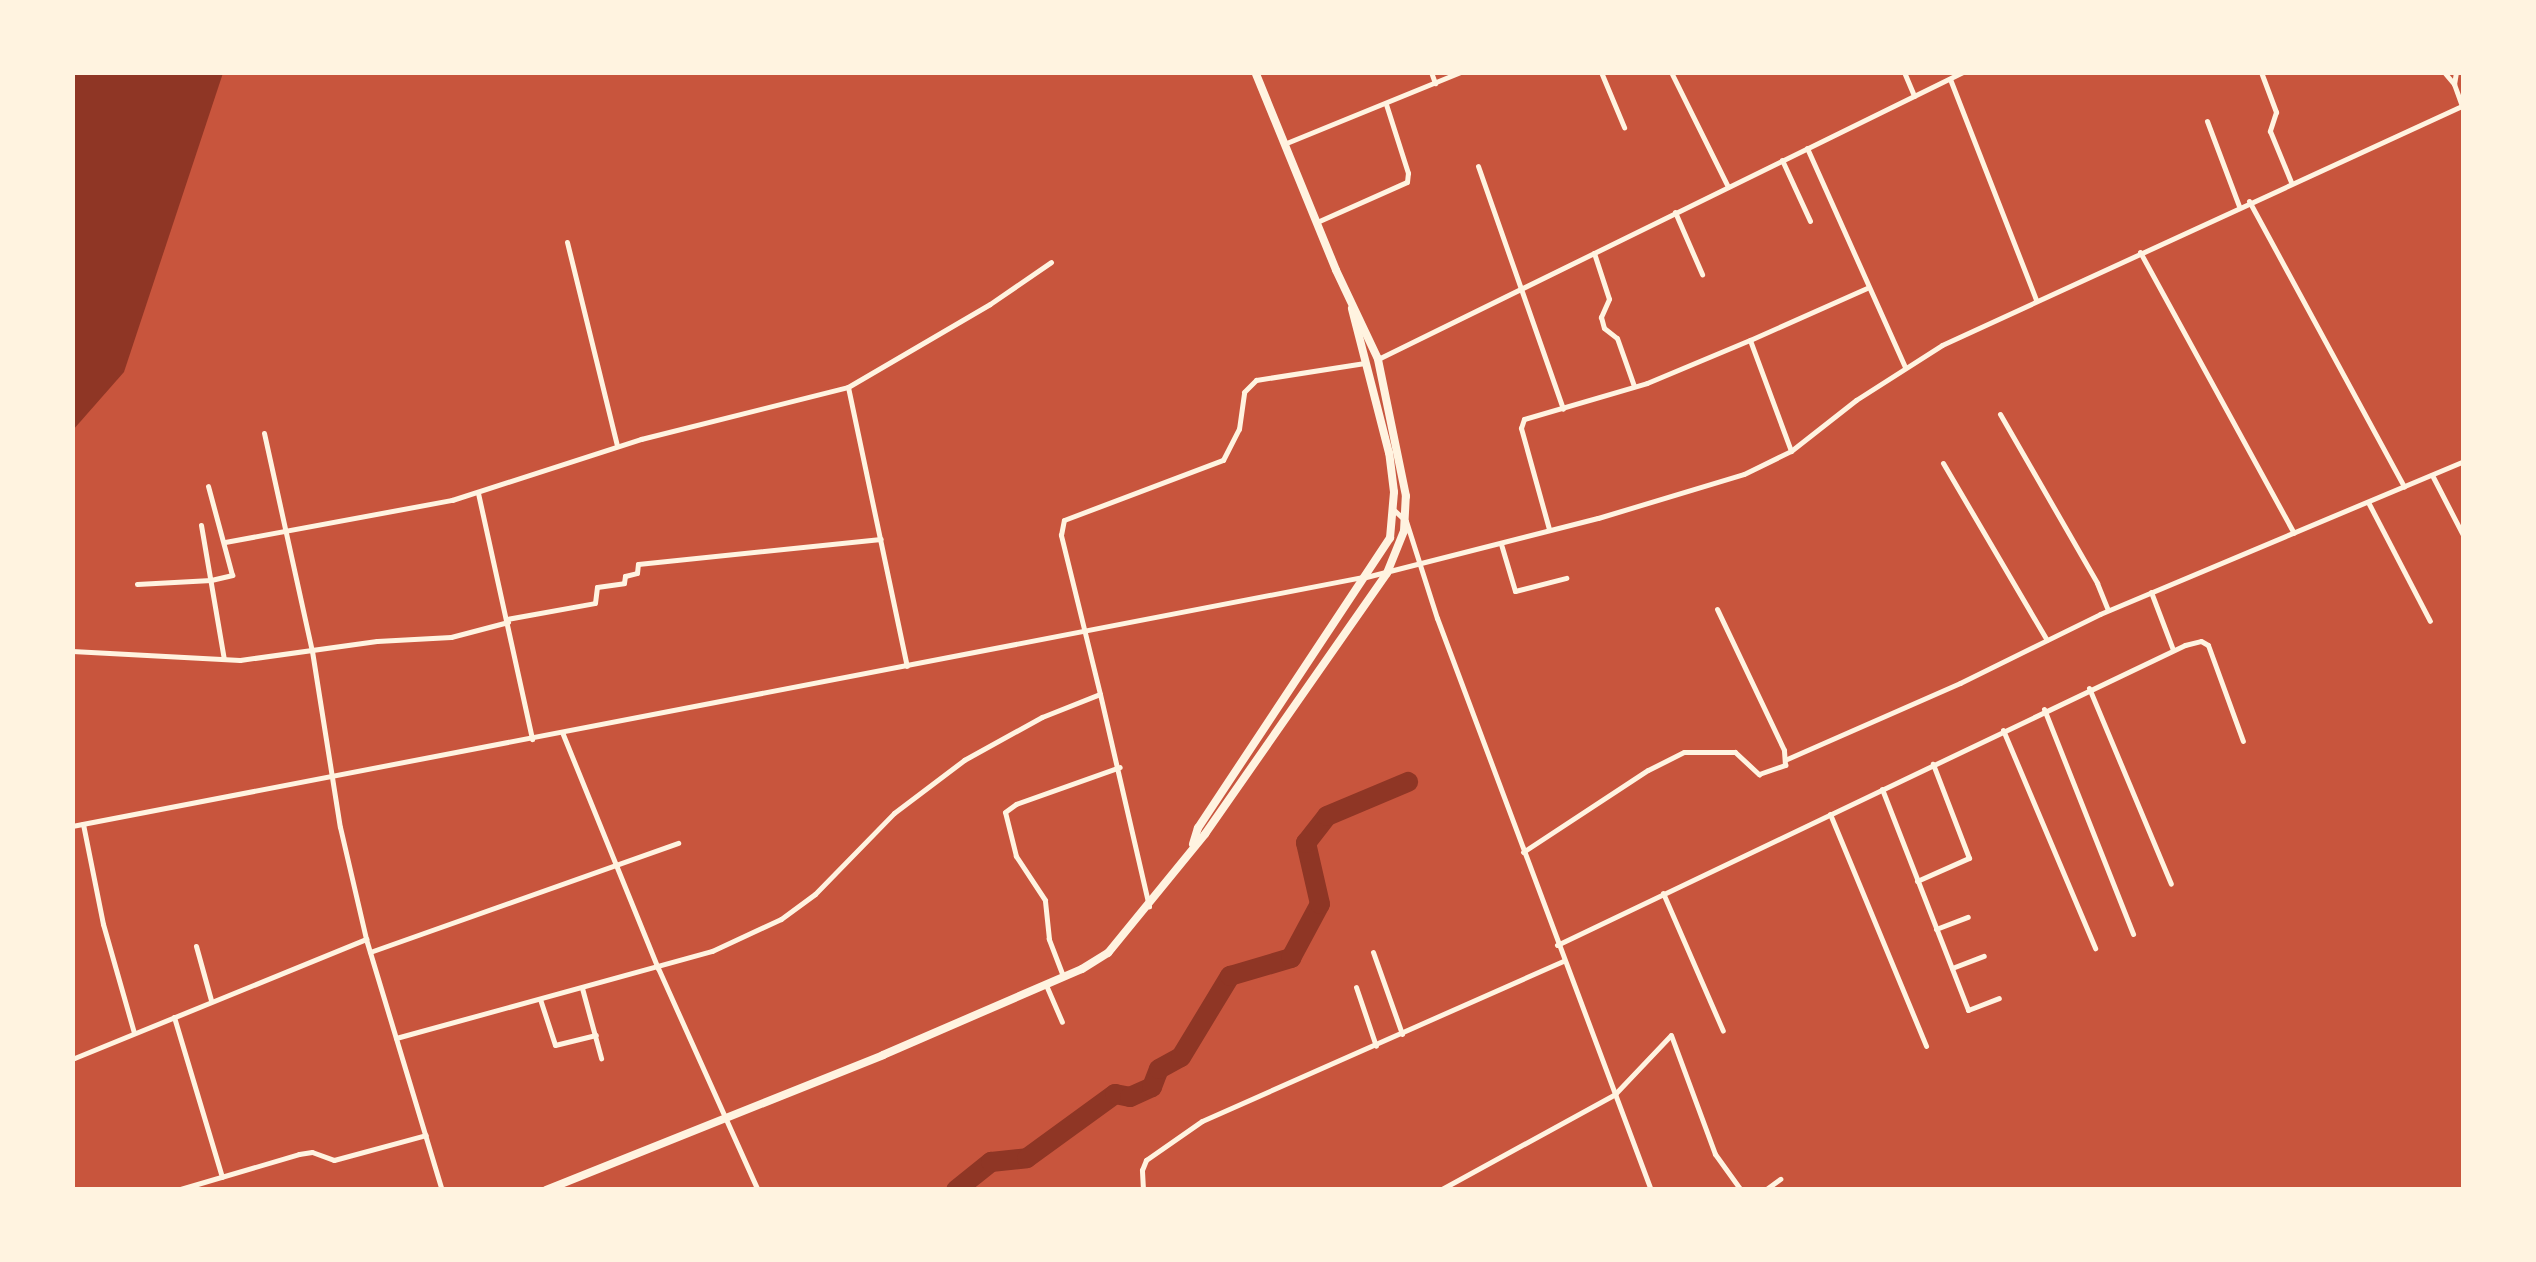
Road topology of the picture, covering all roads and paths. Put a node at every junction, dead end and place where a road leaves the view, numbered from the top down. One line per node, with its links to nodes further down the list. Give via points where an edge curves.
1 (1255, 72): 19 (highway)
2 (1431, 72): 12 (street)
3 (1460, 72): 12 (street)
4 (1601, 72): 18 (street)
5 (1671, 72): 24 (street)
6 (1904, 72): 14 (street)
7 (1963, 72): 11 (street)
8 (2261, 72): 23 (street, via 2276,112 2270,131)
9 (2444, 72): 13 (street)
10 (2456, 72): 13 (street)
11 (1950, 79): 14 (street); 37 (street)
12 (1435, 83): 15 (street)
13 (2454, 84): 16 (street)
14 (1914, 96): 20 (street)
15 (1386, 104): 19 (street); 28 (street, via 1406,182)
16 (2463, 105): 23 (street)
17 (2207, 122): 26 (street)
18 (1624, 127)
19 (1284, 144): 28 (highway)
20 (1807, 148): 21 (street); 35 (street)
21 (1782, 160): 24 (street); 29 (street)
22 (1478, 166): 36 (street)
23 (2291, 182): 25 (street)
24 (1728, 187): 27 (street)
25 (2249, 202): 26 (street); 54 (street)
26 (2239, 206): 31 (street)
27 (1675, 212): 32 (street); 34 (street)
28 (1317, 222): 38 (highway)
29 (1810, 222)
30 (567, 242): 48 (street)
31 (2140, 252): 37 (street); 62 (street)
32 (1594, 253): 36 (street); 43 (street, via 1609,299 1604,328 1617,338)
33 (1051, 262): 44 (street)
34 (1702, 274)
35 (1867, 288): 39 (street); 42 (street)
36 (1520, 289): 40 (street); 45 (street)
37 (2036, 300): 42 (street)
38 (1351, 304): 40 (highway); 41 (highway)
39 (1750, 340): 43 (street); 49 (street)
40 (1378, 359): 58 (highway, via 1397,436)
41 (1365, 364): 57 (highway, via 1390,454); 78 (street, via 1251,383 1223,460 1064,520 1060,535)
42 (1905, 367): 49 (street)
43 (1634, 386): 45 (street)
44 (848, 387): 48 (street); 64 (street)
45 (1563, 410): 60 (street, via 1521,422)
46 (2000, 414): 75 (street)
47 (264, 433): 61 (street)
48 (617, 446): 55 (street)
49 (1791, 451): 60 (street, via 1744,474)
50 (2464, 461): 52 (street)
51 (1943, 463): 79 (street)
52 (2432, 474): 54 (street); 63 (street)
53 (208, 486): 65 (street)
54 (2404, 487): 56 (street)
55 (478, 493): 61 (street); 76 (street)
56 (2368, 502): 62 (street); 77 (street)
57 (1394, 510): 58 (street); 69 (highway, via 1388,544)
58 (1406, 521): 67 (street); 68 (highway)
59 (201, 524): 71 (street)
60 (1550, 529): 66 (street)
61 (287, 531): 65 (street); 80 (street)
62 (2294, 533): 73 (street)
63 (2464, 537)
64 (882, 538): 76 (street, via 638,564 624,583 596,587 595,603); 84 (street)
65 (225, 542): 71 (street, via 232,575)
66 (1501, 544): 67 (street); 70 (street, via 1516,591)
67 (1420, 564): 68 (street); 102 (street)
68 (1387, 572): 69 (street); 101 (highway)
69 (1366, 577): 78 (street); 101 (highway)
70 (1566, 578)
71 (211, 580): 72 (street); 83 (street)
72 (137, 584)
73 (2152, 592): 75 (street); 81 (street)
74 (1717, 609): 92 (street)
75 (2108, 610): 79 (street)
76 (508, 620): 80 (street, via 450,637); 90 (street)
77 (2430, 620)
78 (1087, 632): 84 (street); 86 (street)
79 (2047, 640): 92 (street)
80 (312, 650): 83 (street); 95 (street)
81 (2173, 650): 85 (street); 91 (street, via 2208,645)
82 (72, 651): 83 (street)
83 (224, 660)
84 (907, 666): 89 (street)
85 (2088, 688): 87 (street); 105 (street)
86 (1100, 694): 94 (street); 119 (street, via 964,760 894,814 816,894 781,919 712,952)
87 (2044, 709): 88 (street); 110 (street)
88 (2003, 730): 93 (street); 114 (street)
89 (562, 732): 90 (street); 103 (street)
90 (532, 738): 95 (street)
91 (2244, 740)
92 (1787, 759): 102 (street, via 1759,774 1736,752 1684,752)
93 (1933, 764): 96 (street); 104 (street, via 1969,858)
94 (1120, 767): 107 (street); 121 (street, via 1004,812 1016,856 1045,900 1049,939)
95 (332, 779): 98 (street); 111 (street)
96 (1882, 789): 97 (street); 104 (street)
97 (1830, 814): 106 (street); 138 (street)
98 (83, 824): 99 (street); 132 (street)
99 (72, 826)
100 (678, 843): 103 (street)
101 (1193, 844): 107 (highway)
102 (1523, 852): 112 (street)
103 (616, 866): 115 (street); 119 (street)
104 (1917, 881): 109 (street)
105 (2171, 884)
106 (1663, 893): 112 (street); 131 (street)
107 (1149, 906): 121 (highway, via 1117,946)
108 (1968, 917): 109 (street)
109 (1936, 929): 120 (street)
110 (2134, 934)
111 (366, 939): 115 (street); 127 (street)
112 (1557, 945): 118 (street)
113 (196, 946): 127 (street)
114 (2095, 948)
115 (370, 952): 136 (street)
116 (1372, 952): 134 (street)
117 (1984, 956): 120 (street)
118 (1563, 961): 134 (street); 141 (street)
119 (658, 968): 124 (street); 142 (street)
120 (1952, 968): 125 (street, via 1968,1010)
121 (1064, 977): 122 (highway)
122 (1046, 985): 129 (street); 142 (highway)
123 (1356, 987): 137 (street)
124 (582, 988): 126 (street); 133 (street)
125 (1999, 998)
126 (540, 999): 133 (street, via 555,1045); 136 (street)
127 (210, 1000): 128 (street)
128 (174, 1018): 132 (street); 144 (street)
129 (1062, 1022)
130 (1680, 1026): 135 (street)
131 (1724, 1031)
132 (134, 1034): 140 (street)
133 (596, 1035): 139 (street)
134 (1402, 1035): 137 (street)
135 (1669, 1035): 141 (street); 153 (street, via 1715,1154)
136 (396, 1038): 143 (street)
137 (1376, 1046): 150 (street, via 1191,1127 1142,1165)
138 (1926, 1046)
139 (601, 1058)
140 (72, 1059)
141 (1616, 1094): 151 (street); 152 (street)
142 (727, 1117): 146 (highway); 149 (street)
143 (426, 1135): 144 (street, via 334,1160 299,1154); 148 (street)
144 (222, 1177): 147 (street)
145 (1780, 1179): 154 (street)
146 (547, 1189)
147 (177, 1190)
148 (442, 1190)
149 (758, 1190)
150 (1144, 1190)
151 (1440, 1190)
152 (1651, 1190)
153 (1741, 1190)
154 (1764, 1190)

